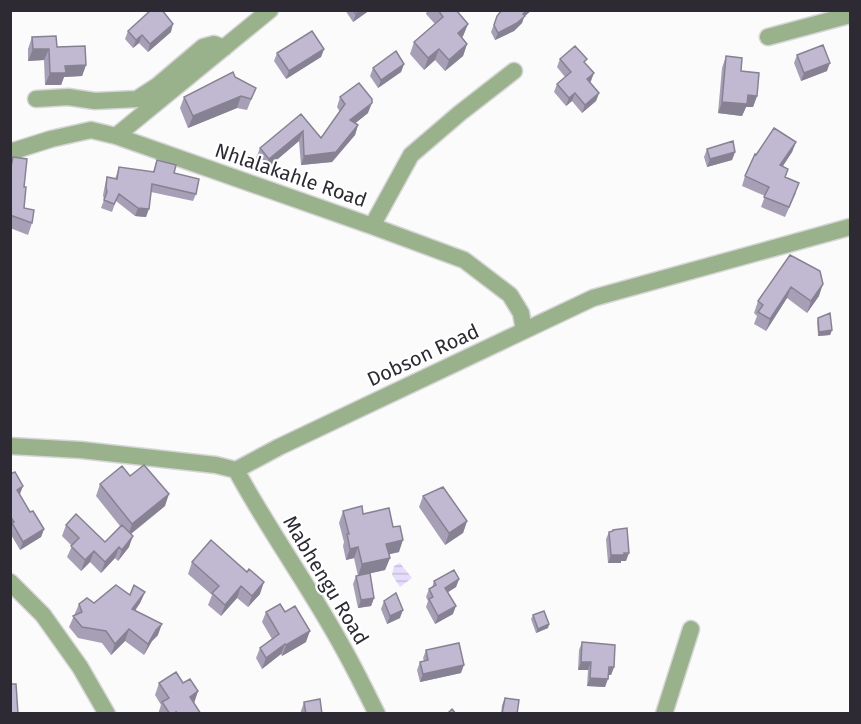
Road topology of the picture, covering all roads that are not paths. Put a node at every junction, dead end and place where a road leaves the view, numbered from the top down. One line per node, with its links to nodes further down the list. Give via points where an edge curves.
1 (270, 10): 4 (street)
2 (850, 15): 3 (street)
3 (768, 37)
4 (224, 48): 6 (street, via 214,44 203,47 137,99); 7 (street)
5 (514, 71): 9 (street, via 411,155)
6 (36, 99)
7 (116, 136): 8 (street, Nhlalakahle Road, via 91,130); 9 (street, Nhlalakahle Road)
8 (10, 152)
9 (372, 226): 11 (street, Nhlalakahle Road, via 464,260 510,295 521,313)
10 (850, 227): 11 (street, Dobson Road, via 593,298)
11 (524, 330): 13 (street, Dobson Road)
12 (10, 446): 13 (street, via 81,450)
13 (236, 470): 17 (street, Mabhengu Road, via 343,648)
14 (10, 582): 16 (street, via 43,615)
15 (691, 629): 18 (street)
16 (107, 714)
17 (377, 714)
18 (664, 714)

